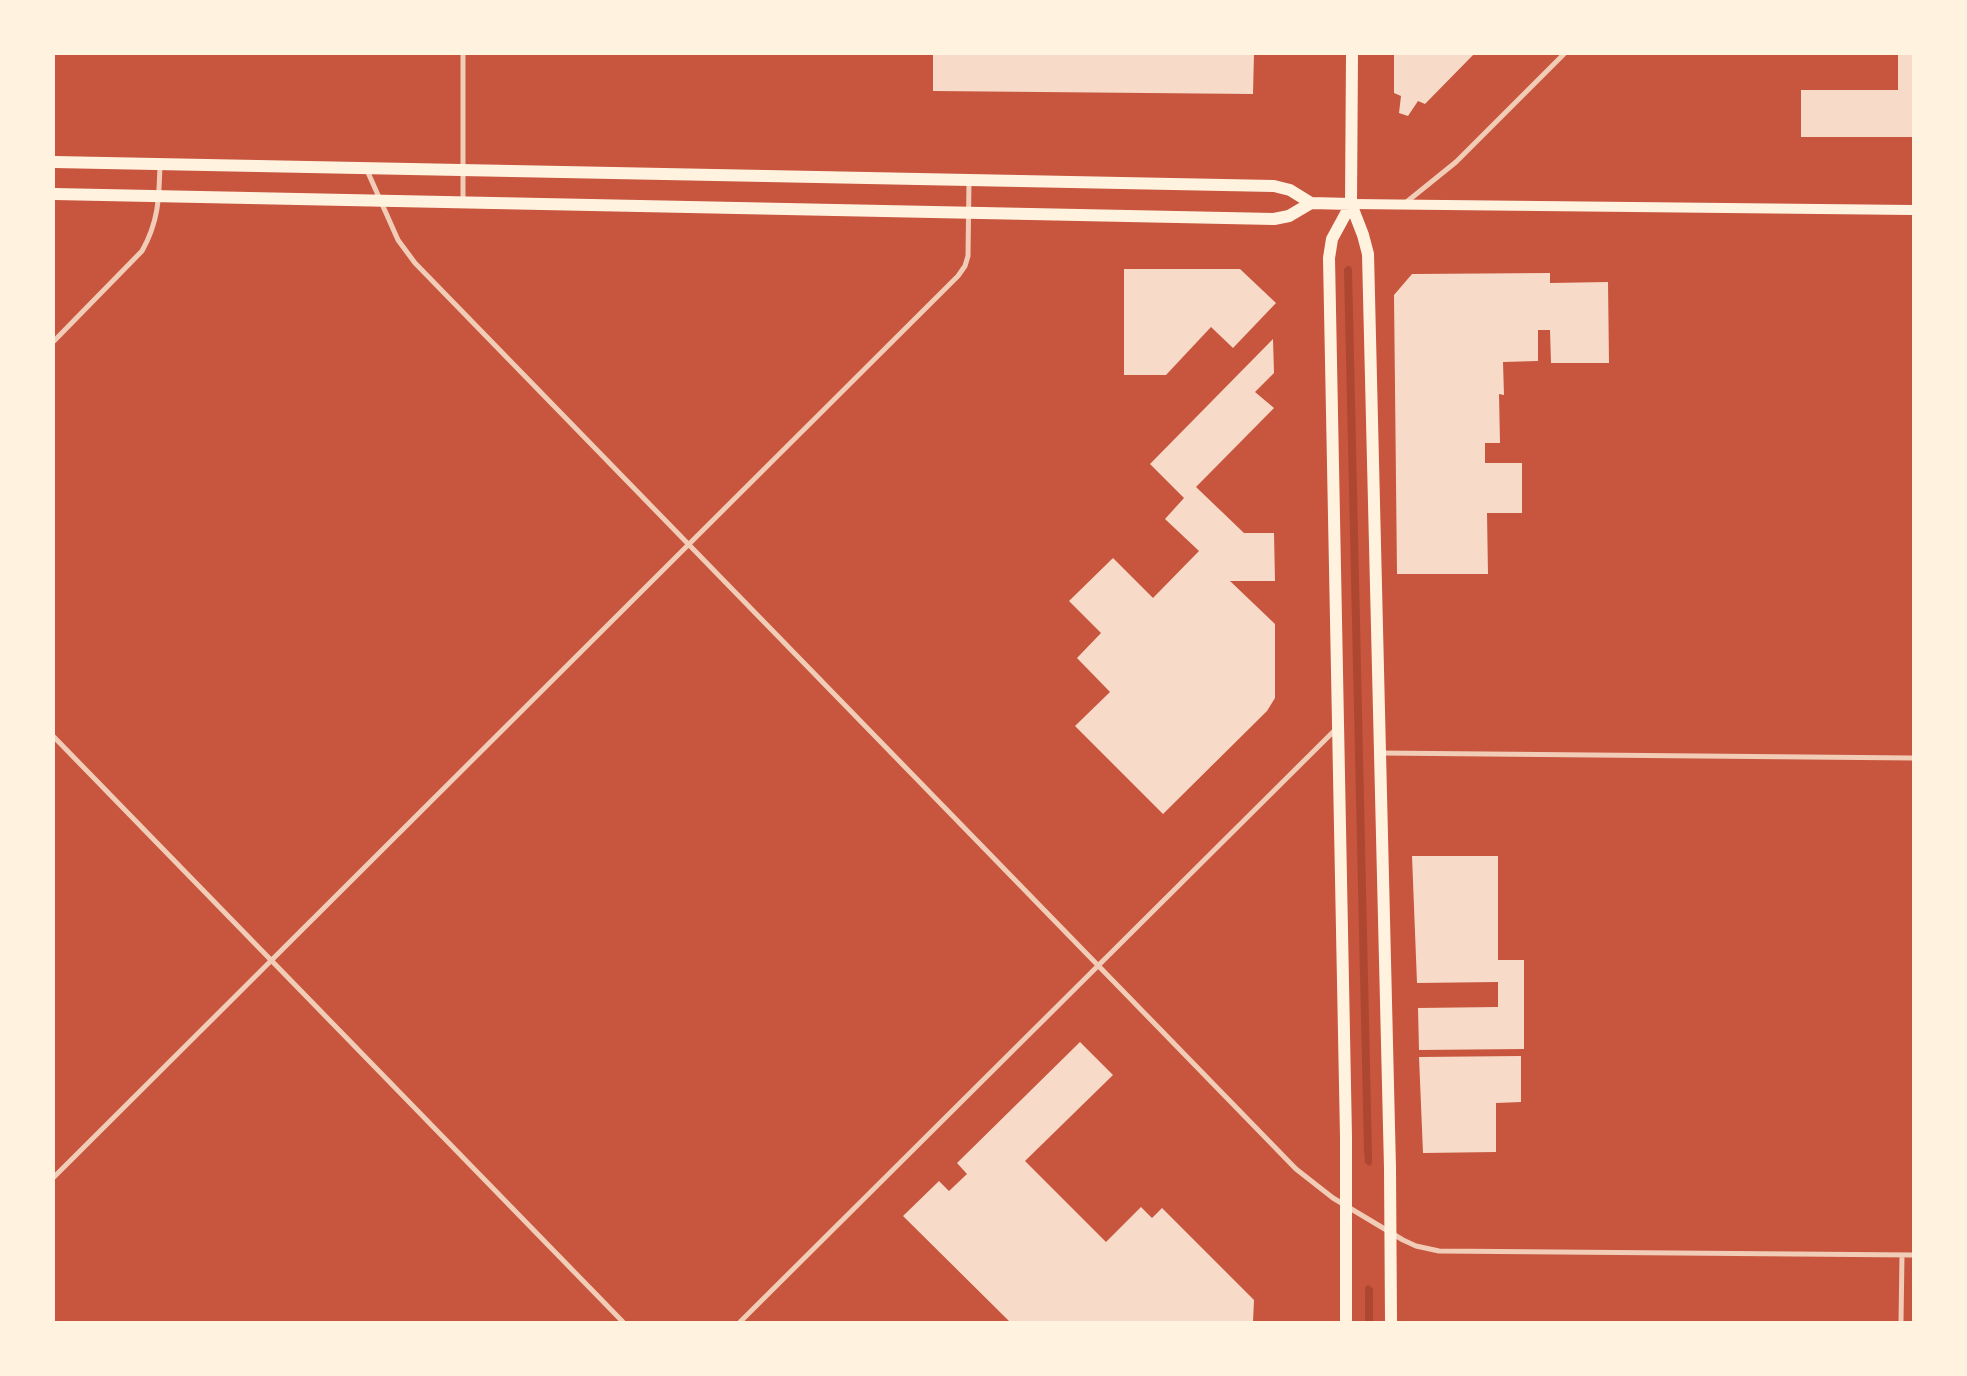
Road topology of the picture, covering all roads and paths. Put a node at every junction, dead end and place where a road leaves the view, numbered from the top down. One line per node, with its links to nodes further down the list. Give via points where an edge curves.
1 (463, 54): 7 (street)
2 (1352, 54): 14 (main road)
3 (1564, 54): 15 (street, via 1456,162)
4 (54, 162): 5 (main road)
5 (160, 164): 6 (main road); 10 (street)
6 (366, 168): 7 (main road); 11 (street)
7 (463, 170): 8 (main road); 12 (street)
8 (969, 180): 13 (main road, via 1274,186 1290,190); 17 (street)
9 (54, 194): 10 (main road)
10 (159, 196): 11 (main road); 18 (street, via 154,228 142,251)
11 (381, 201): 12 (main road); 19 (street, via 398,240 415,263)
12 (463, 202): 17 (main road)
13 (1312, 203): 14 (main road); 17 (main road, via 1289,216 1274,219)
14 (1351, 204): 15 (main road); 20 (main road, via 1332,239 1329,258); 22 (main road, via 1368,254)
15 (1403, 205): 16 (main road)
16 (1913, 210)
17 (969, 213): 19 (street, via 968,256 958,276)
18 (54, 341)
19 (689, 545): 24 (street); 25 (street)
20 (1338, 727): 25 (street); 27 (main road)
21 (54, 737): 24 (street)
22 (1380, 753): 23 (street); 28 (main road)
23 (1913, 758)
24 (271, 961): 26 (street); 31 (street)
25 (1098, 966): 27 (street, via 1296,1170); 32 (street)
26 (54, 1177)
27 (1346, 1206): 28 (street); 33 (main road)
28 (1391, 1232): 29 (street, via 1416,1246 1446,1252); 34 (main road)
29 (1902, 1255): 30 (street); 35 (street)
30 (1913, 1255)
31 (622, 1322)
32 (740, 1322)
33 (1346, 1322)
34 (1391, 1322)
35 (1901, 1322)

